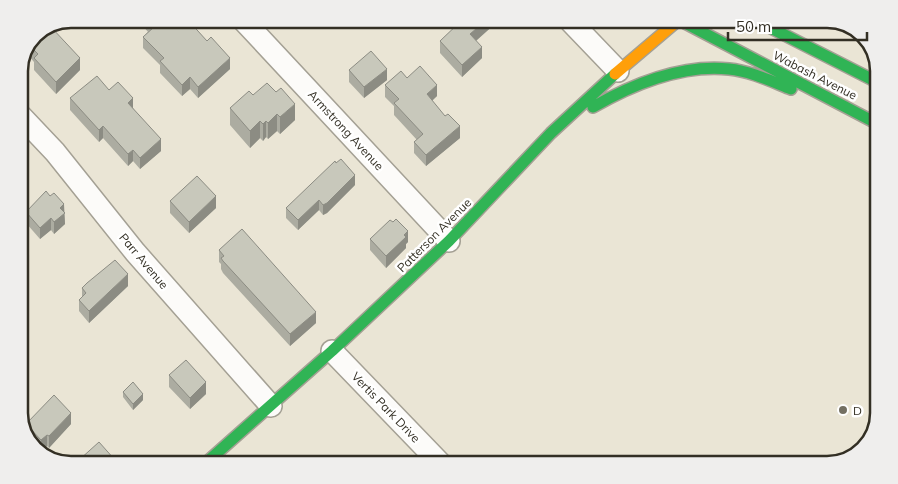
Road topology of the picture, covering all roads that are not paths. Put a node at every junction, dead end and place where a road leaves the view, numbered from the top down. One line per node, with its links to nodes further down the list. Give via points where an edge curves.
1 (250, 28): 14 (street, Armstrong Avenue)
2 (577, 28): 7 (street)
3 (668, 28): 7 (main road, Patterson Avenue)
4 (695, 28): 10 (main road, Wabash Avenue)
5 (771, 28): 9 (main road, Wabash Avenue)
6 (830, 45): 8 (main road)
7 (618, 71): 13 (main road, Patterson Avenue)
8 (870, 75)
9 (870, 78)
10 (870, 119)
11 (870, 120): 13 (main road, via 763,78 728,69 684,71 636,84)
12 (28, 123): 16 (street, Parr Avenue, via 56,152 135,252)
13 (551, 133): 14 (main road, Patterson Avenue)
14 (449, 241): 15 (main road, Patterson Avenue)
15 (332, 351): 16 (main road, Patterson Avenue); 18 (street, Vertis Park Drive)
16 (271, 406): 17 (main road, Patterson Avenue)
17 (214, 456)
18 (434, 456)

